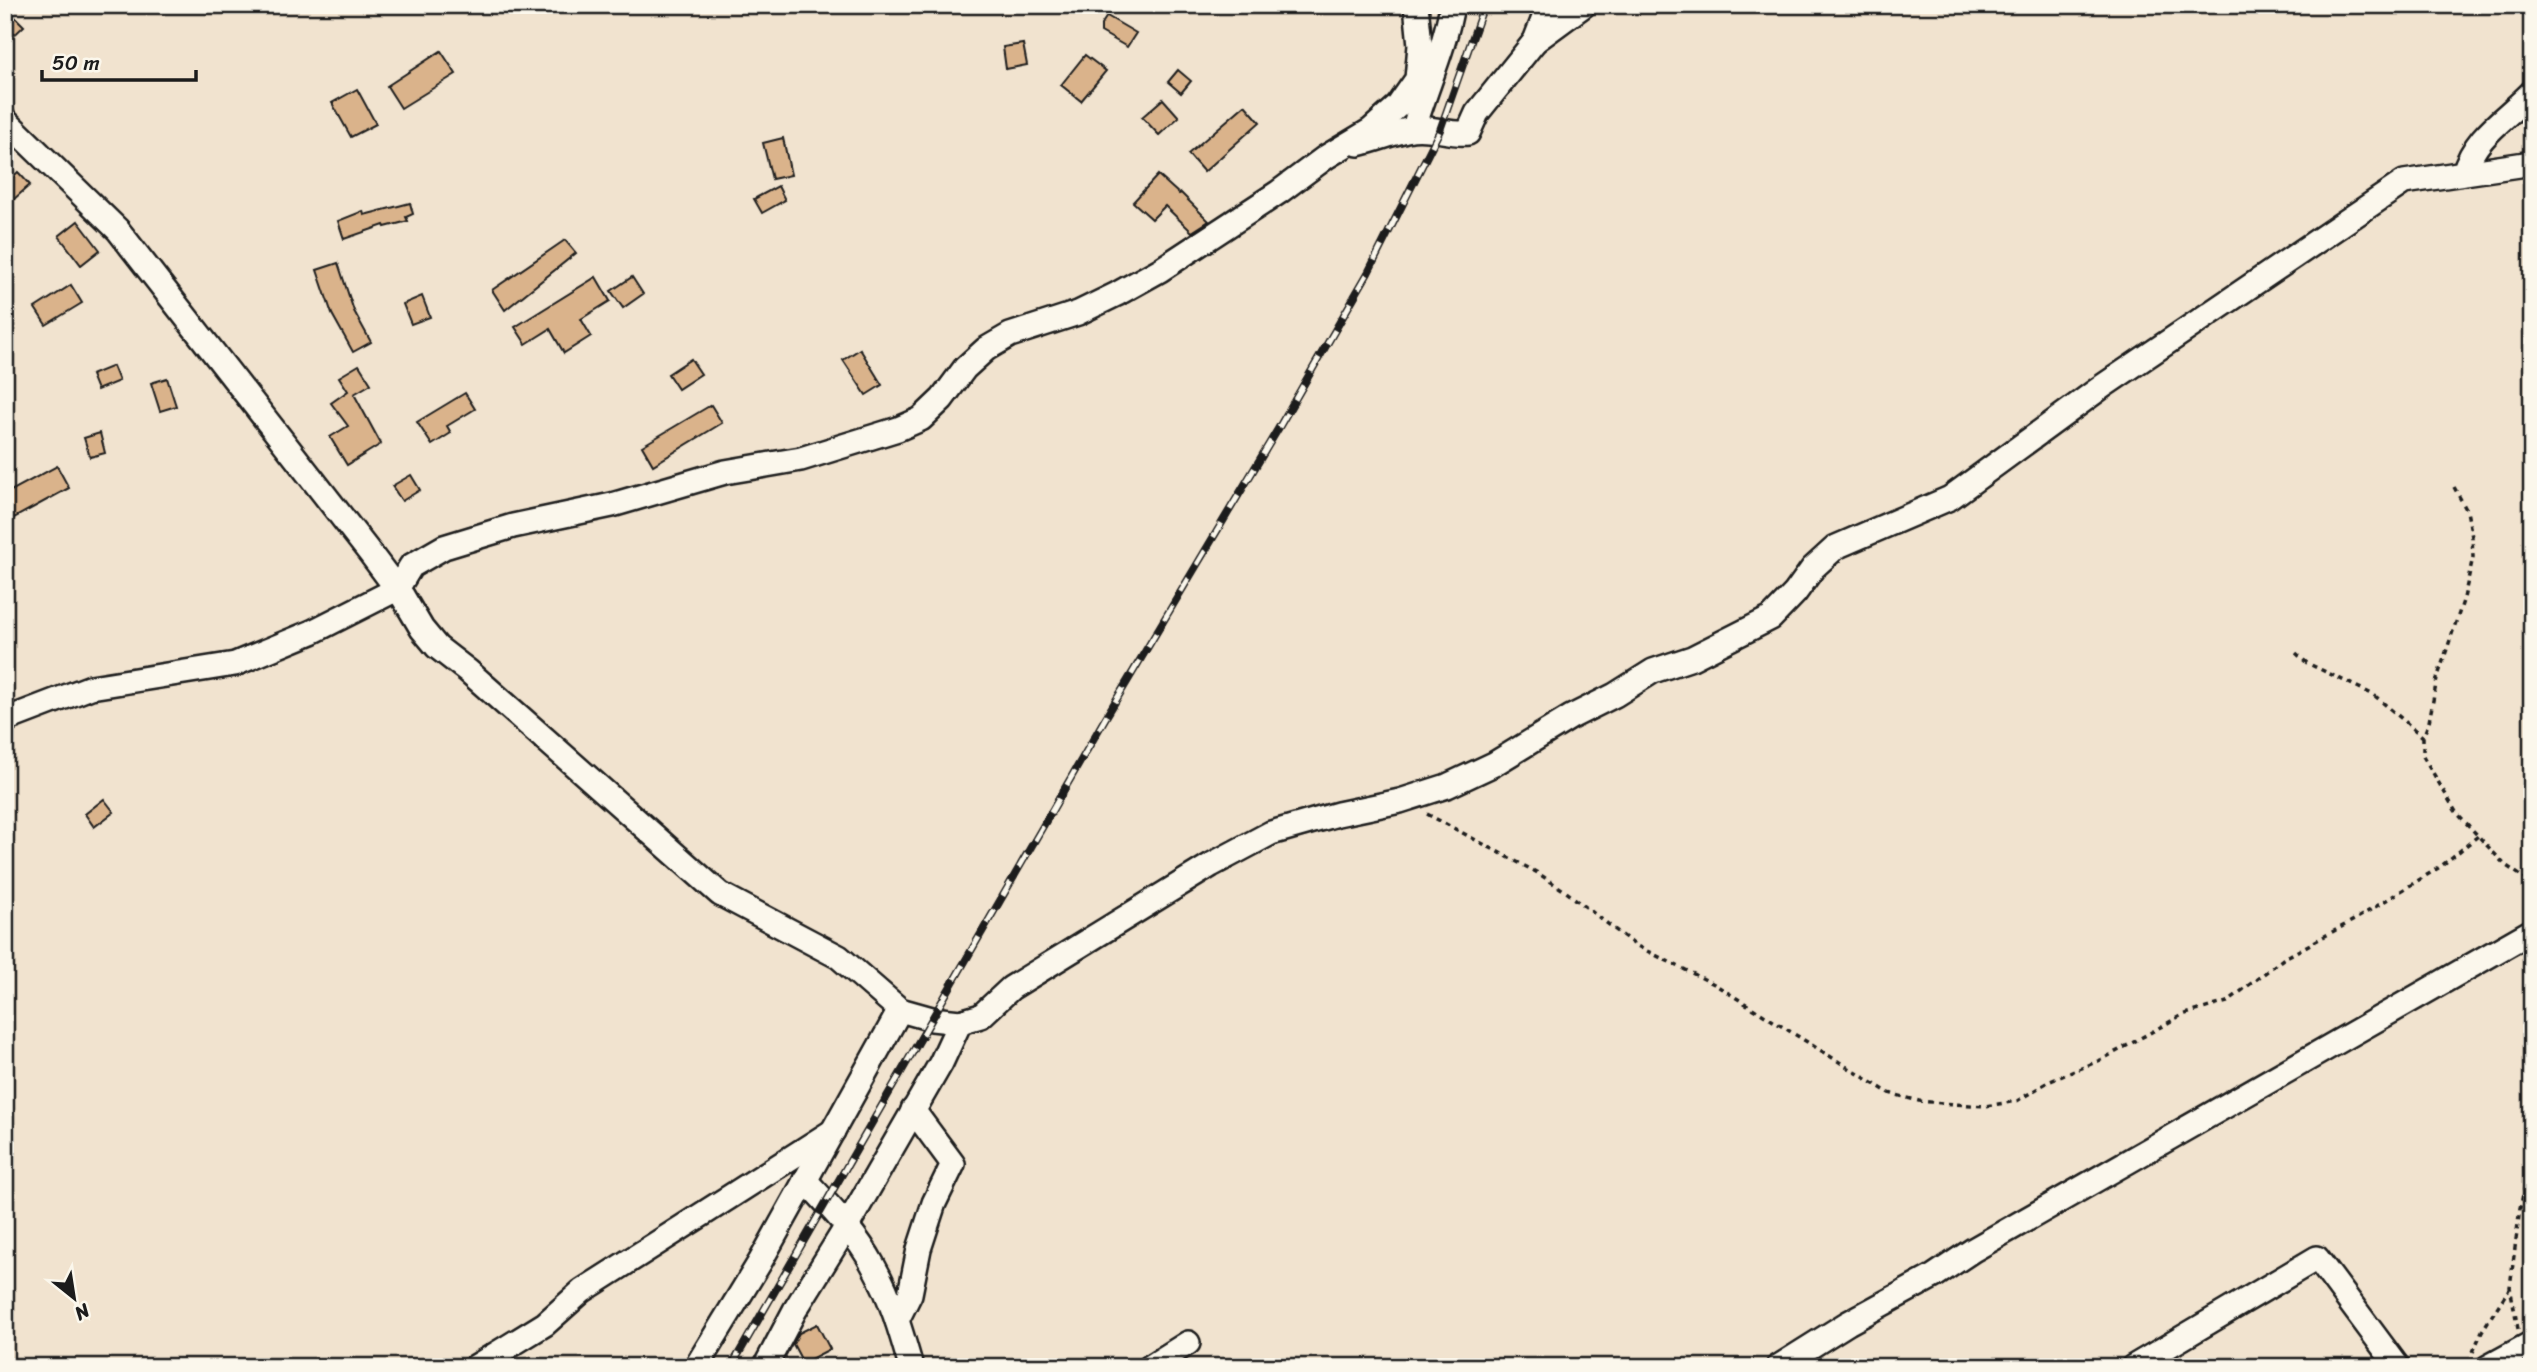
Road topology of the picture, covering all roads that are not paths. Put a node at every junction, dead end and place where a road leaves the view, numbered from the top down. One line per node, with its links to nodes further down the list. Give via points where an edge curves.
1 (1416, 5): 9 (street, via 1417,79 1398,106)
2 (1452, 5): 8 (street)
3 (1549, 5): 5 (street)
4 (1584, 5): 5 (street)
5 (1535, 41): 8 (street, via 1477,113 1468,133)
6 (2532, 92): 11 (street, via 2480,139)
7 (5, 120): 12 (street, via 118,230)
8 (1415, 128): 9 (street)
9 (1344, 146): 12 (street, via 1160,270 1078,313 1010,335 986,349 921,419 801,459 725,472 444,547 411,566)
10 (2532, 163): 11 (street)
11 (2464, 173): 16 (street, via 2404,181 2103,386 1950,498 1836,547 1771,618 1692,658 1653,671 1494,764 1447,786 1271,833 1211,864 1011,988 981,1016)
12 (397, 589): 13 (street, via 235,664 91,687); 15 (street, via 437,647 720,894 839,957)
13 (5, 720)
14 (2532, 931): 30 (street, via 2108,1172)
15 (900, 1010): 16 (street); 18 (street)
16 (960, 1022): 17 (street)
17 (913, 1110): 20 (street); 21 (street, via 953,1164 934,1203 910,1294)
18 (834, 1131): 19 (street); 25 (street, via 582,1291 545,1324)
19 (805, 1180): 20 (street); 26 (street)
20 (847, 1226): 21 (street, via 873,1263); 27 (street, via 794,1310)
21 (897, 1320): 28 (street)
22 (1188, 1343): 29 (street)
23 (2528, 1344): 24 (street)
24 (2478, 1364)
25 (475, 1367)
26 (696, 1367)
27 (765, 1367)
28 (911, 1367)
29 (1150, 1367)
30 (1778, 1367)
31 (2133, 1367): 32 (street, via 2317,1258)
32 (2398, 1367)

